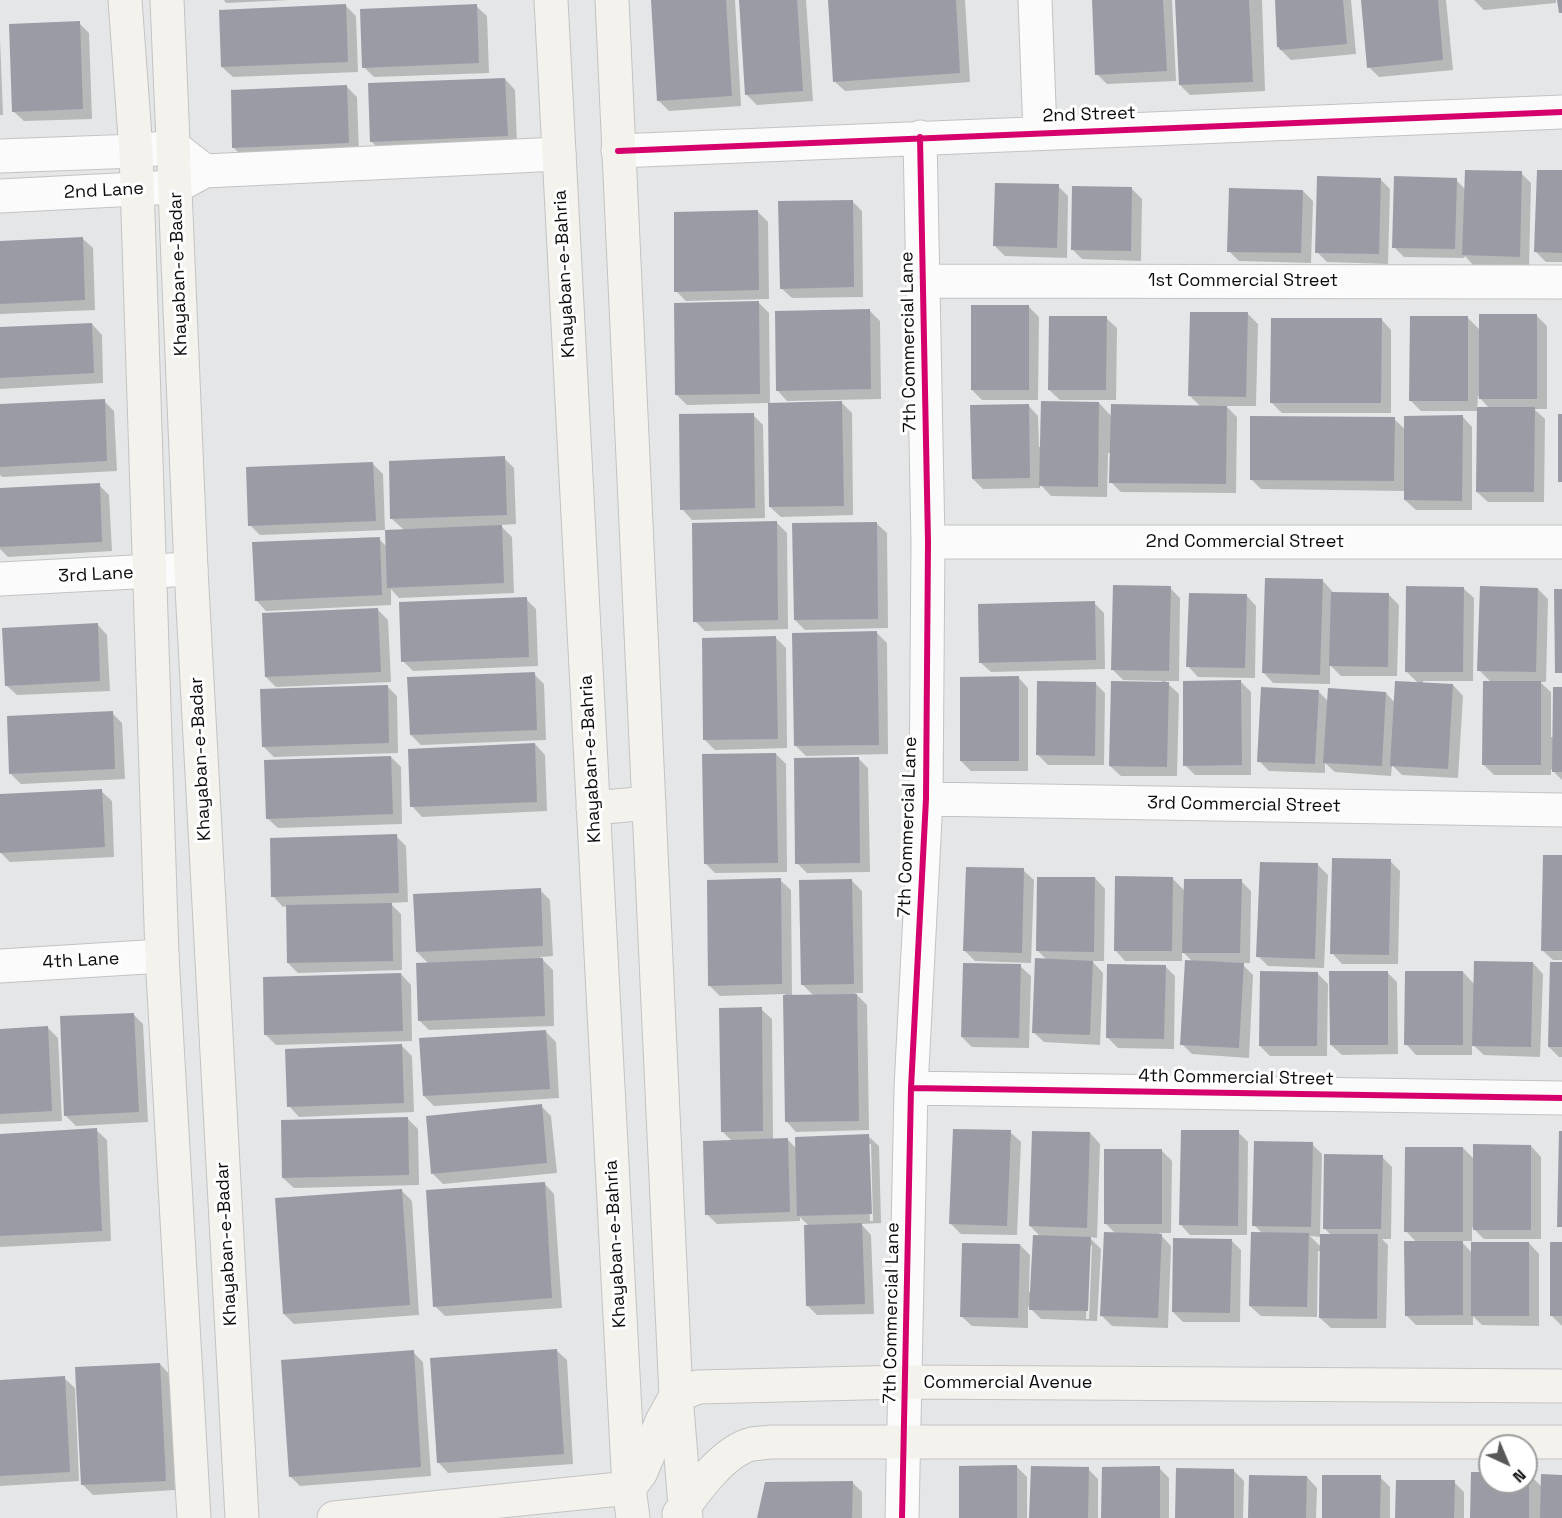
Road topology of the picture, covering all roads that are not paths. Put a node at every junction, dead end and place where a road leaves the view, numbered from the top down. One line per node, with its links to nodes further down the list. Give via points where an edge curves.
1 (125, 0): 10 (main road)
2 (167, 0): 9 (main road, Khayaban-e-Badar)
3 (551, 0): 12 (main road, Khayaban-e-Bahria)
4 (612, 0): 11 (main road)
5 (1035, 0): 7 (street)
6 (1562, 112): 7 (street, 2nd Street)
7 (1040, 132): 8 (street, 2nd Street)
8 (920, 137): 11 (street, 2nd Street); 18 (street, 7th Commercial Lane)
9 (174, 147): 10 (street); 14 (street); 15 (main road, Khayaban-e-Badar)
10 (136, 151): 13 (street); 16 (main road)
11 (618, 151): 26 (main road)
12 (559, 154): 14 (street); 27 (main road, Khayaban-e-Bahria)
13 (0, 156)
14 (205, 171): 15 (street, 2nd Lane)
15 (175, 187): 16 (street, 2nd Lane); 22 (main road, Khayaban-e-Badar)
16 (136, 189): 17 (street, 2nd Lane); 23 (main road)
17 (0, 196)
18 (924, 281): 19 (street, 1st Commercial Street); 20 (street, 7th Commercial Lane)
19 (1562, 282)
20 (928, 542): 21 (street, 2nd Commercial Street); 25 (street, 7th Commercial Lane)
21 (1562, 542)
22 (191, 569): 23 (street, 3rd Lane); 41 (main road, Khayaban-e-Badar)
23 (150, 572): 24 (street, 3rd Lane); 29 (main road)
24 (0, 579)
25 (926, 799): 28 (street, 3rd Commercial Street); 31 (street, 7th Commercial Lane)
26 (649, 803): 27 (main road); 35 (main road)
27 (593, 808): 38 (main road, Khayaban-e-Bahria)
28 (1562, 810)
29 (162, 956): 30 (street, 4th Lane); 40 (main road)
30 (0, 966)
31 (910, 1088): 32 (street, 4th Commercial Street); 33 (street, 7th Commercial Lane)
32 (1562, 1098)
33 (905, 1383): 34 (main road, Commercial Avenue); 35 (main road, Commercial Avenue, via 698,1387); 36 (street, 7th Commercial Lane)
34 (1562, 1386)
35 (676, 1396): 38 (main road, via 662,1421); 39 (main road)
36 (904, 1441): 37 (main road); 39 (main road, via 750,1444 701,1482); 43 (street, 7th Commercial Lane)
37 (1562, 1443)
38 (631, 1503): 42 (main road)
39 (682, 1514)
40 (194, 1518)
41 (242, 1518)
42 (334, 1518)
43 (902, 1518)

